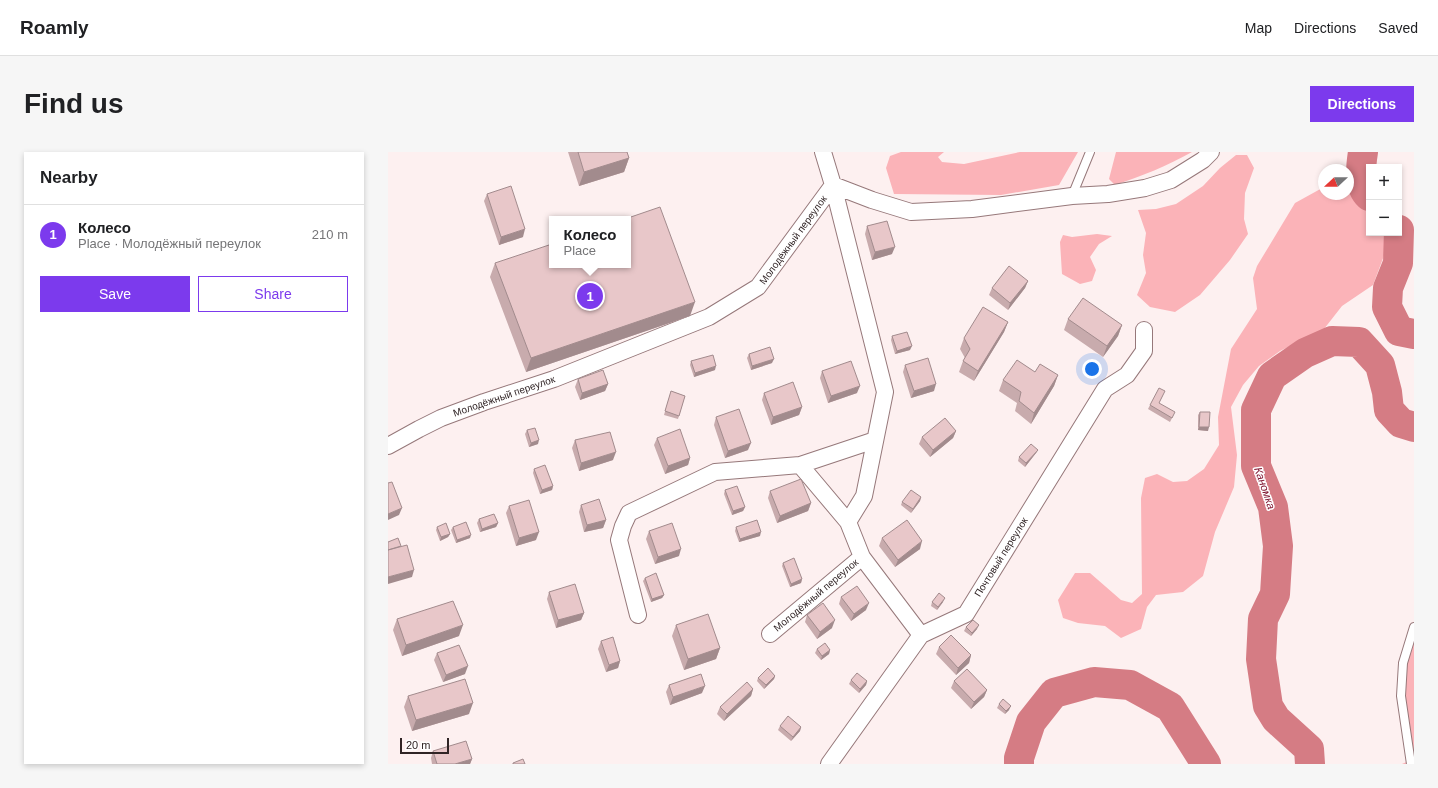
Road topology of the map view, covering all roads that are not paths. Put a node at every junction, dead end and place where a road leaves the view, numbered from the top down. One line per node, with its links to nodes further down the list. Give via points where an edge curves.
1 (823, 152): 4 (street)
2 (1090, 152): 5 (lane)
3 (1211, 152): 5 (street, Молодёжный переулок, via 1171,180 1145,188 1108,194)
4 (833, 185): 5 (street, Молодёжный переулок, via 911,212 972,209); 7 (street, via 885,392); 8 (street, Молодёжный переулок, via 758,287 709,317 554,379 441,418)
5 (1072, 196)
6 (1144, 330): 15 (street, Почтовый переулок, via 1144,351 1127,375 1105,389 966,614)
7 (876, 440): 9 (street); 10 (street, via 864,496)
8 (388, 446)
9 (800, 465): 10 (street); 12 (street, via 715,472 629,513 618,540)
10 (848, 522): 11 (street)
11 (862, 557): 14 (street, Молодёжный переулок); 15 (street)
12 (638, 615)
13 (1414, 627): 17 (lane, via 1403,663 1401,696)
14 (770, 634)
15 (921, 635): 16 (street, Почтовый переулок)
16 (829, 764)
17 (1411, 764)

